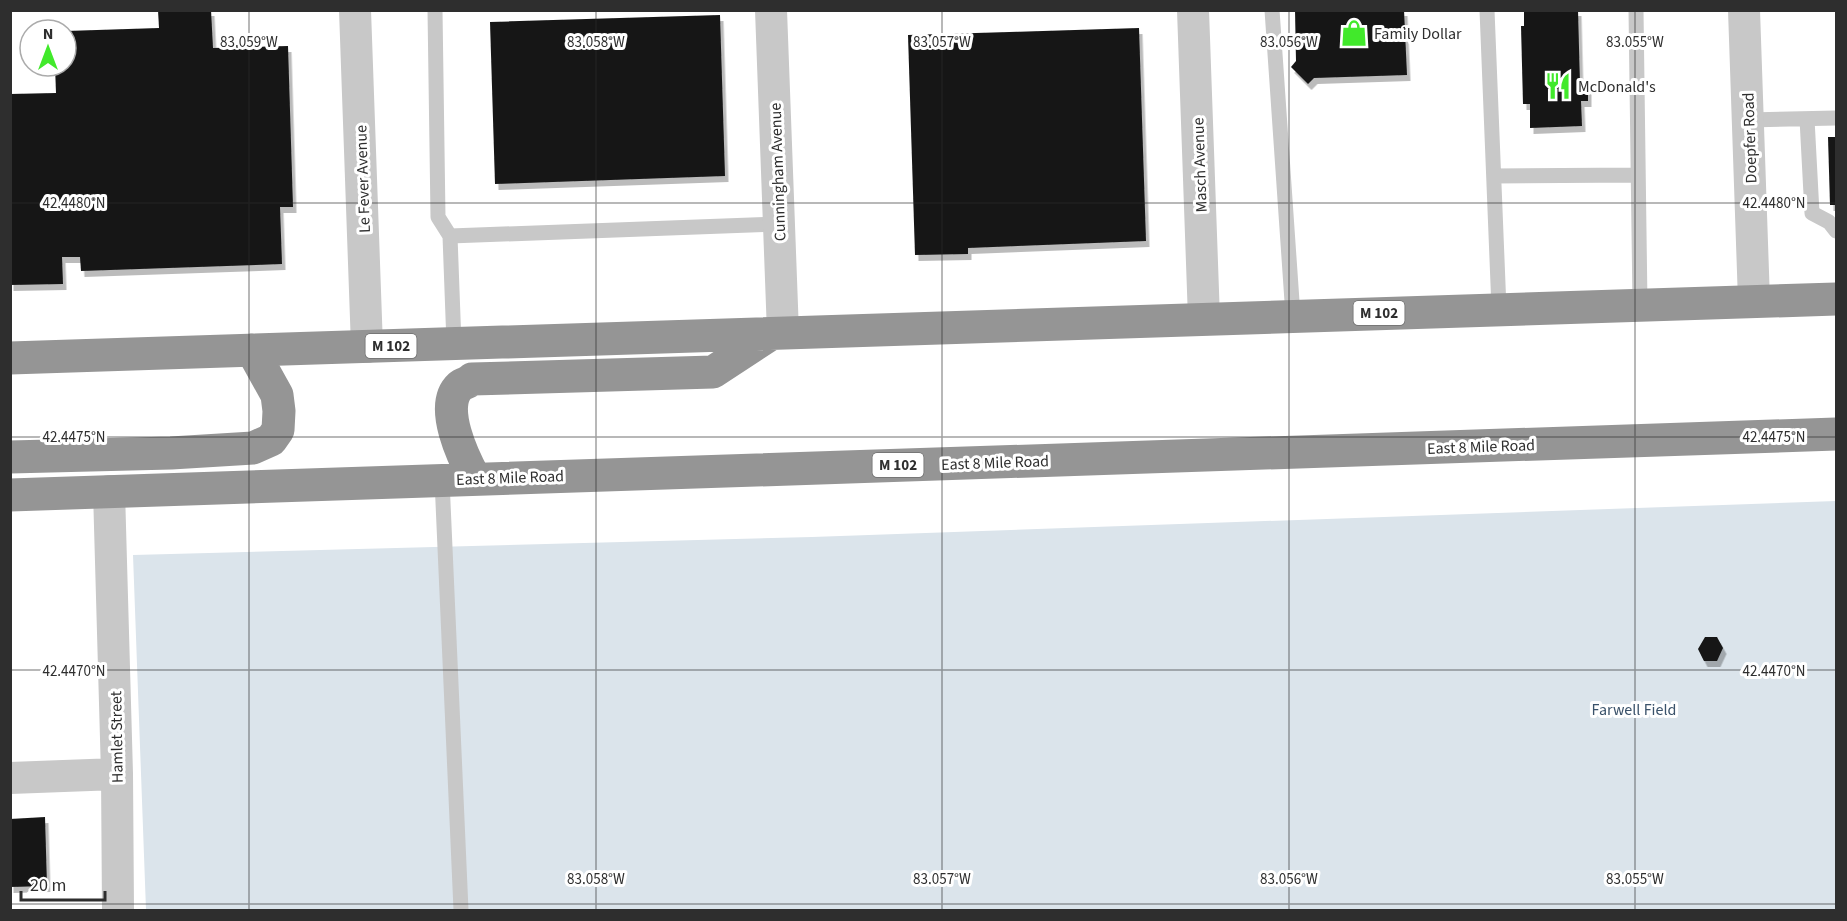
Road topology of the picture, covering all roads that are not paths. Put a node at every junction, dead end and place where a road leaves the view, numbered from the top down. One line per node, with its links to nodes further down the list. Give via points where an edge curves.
1 (355, 10): 25 (street, Le Fever Avenue)
2 (435, 10): 16 (lane, via 438,217)
3 (771, 10): 14 (street, Cunningham Avenue)
4 (1193, 10): 22 (street, Masch Avenue)
5 (1272, 10): 21 (lane)
6 (1487, 10): 13 (lane)
7 (1636, 10): 12 (lane)
8 (1744, 10): 11 (street, Doepfer Road)
9 (1836, 118): 10 (lane)
10 (1807, 119): 11 (lane); 15 (lane, via 1812,213)
11 (1748, 120): 18 (street, Doepfer Road)
12 (1638, 175): 13 (lane); 19 (lane)
13 (1494, 176): 20 (lane)
14 (779, 224): 16 (lane); 23 (street, Cunningham Avenue)
15 (1834, 225)
16 (450, 236): 24 (lane)
17 (1836, 299): 18 (highway, M 102)
18 (1754, 301): 19 (highway, M 102)
19 (1640, 305): 20 (highway, M 102)
20 (1499, 309): 21 (highway, M 102)
21 (1293, 316): 22 (highway, M 102)
22 (1204, 319): 23 (highway, M 102)
23 (777, 333): 24 (highway, M 102); 30 (highway, via 713,372 472,380 459,387 452,418 461,454)
24 (454, 344): 25 (highway, M 102)
25 (367, 347): 26 (highway, M 102)
26 (252, 350): 27 (highway, M 102); 29 (highway, via 277,395 279,411 278,429 271,440 253,448)
27 (10, 358)
28 (1836, 434): 30 (highway, East 8 Mile Road / M 102)
29 (10, 457)
30 (475, 479): 31 (highway, East 8 Mile Road / M 102)
31 (442, 480): 32 (highway, East 8 Mile Road / M 102); 37 (lane)
32 (109, 491): 33 (highway, East 8 Mile Road / M 102); 34 (street, Hamlet Street)
33 (10, 495)
34 (117, 774): 35 (street); 36 (street, Hamlet Street)
35 (10, 777)
36 (118, 910)
37 (461, 910)

